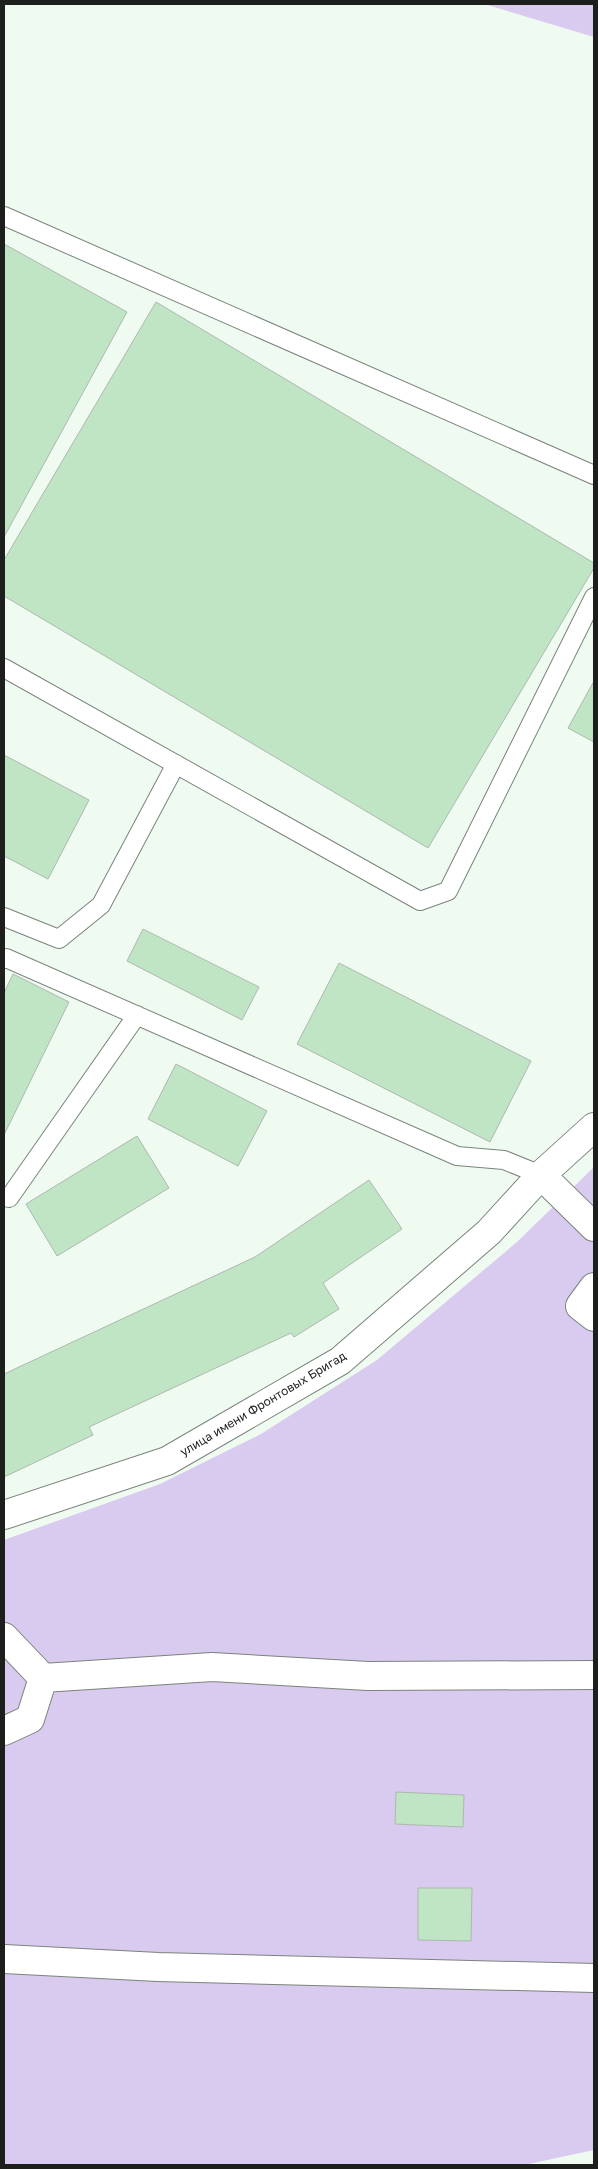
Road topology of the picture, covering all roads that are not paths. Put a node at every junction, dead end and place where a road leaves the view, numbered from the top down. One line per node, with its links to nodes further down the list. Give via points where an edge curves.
1 (4, 216): 2 (lane)
2 (594, 475)
3 (594, 596): 5 (lane, via 448,891 420,901)
4 (4, 668): 5 (lane)
5 (176, 764): 6 (lane, via 101,905 59,939)
6 (4, 917)
7 (4, 959): 8 (lane)
8 (137, 1015): 10 (lane, via 457,1156 504,1160); 11 (lane)
9 (594, 1127): 10 (street, улица имени Фронтовых Бригад)
10 (541, 1175): 12 (street); 15 (street, улица имени Фронтовых Бригад, via 488,1232 340,1361 167,1461)
11 (9, 1198)
12 (594, 1227)
13 (594, 1287): 14 (street, via 580,1306)
14 (594, 1317)
15 (4, 1516)
16 (4, 1638): 18 (street)
17 (594, 1675): 18 (street, via 368,1676 212,1667)
18 (43, 1678): 19 (street, via 30,1719)
19 (4, 1731)
20 (4, 1959): 21 (street, via 158,1967)
21 (594, 1978)

